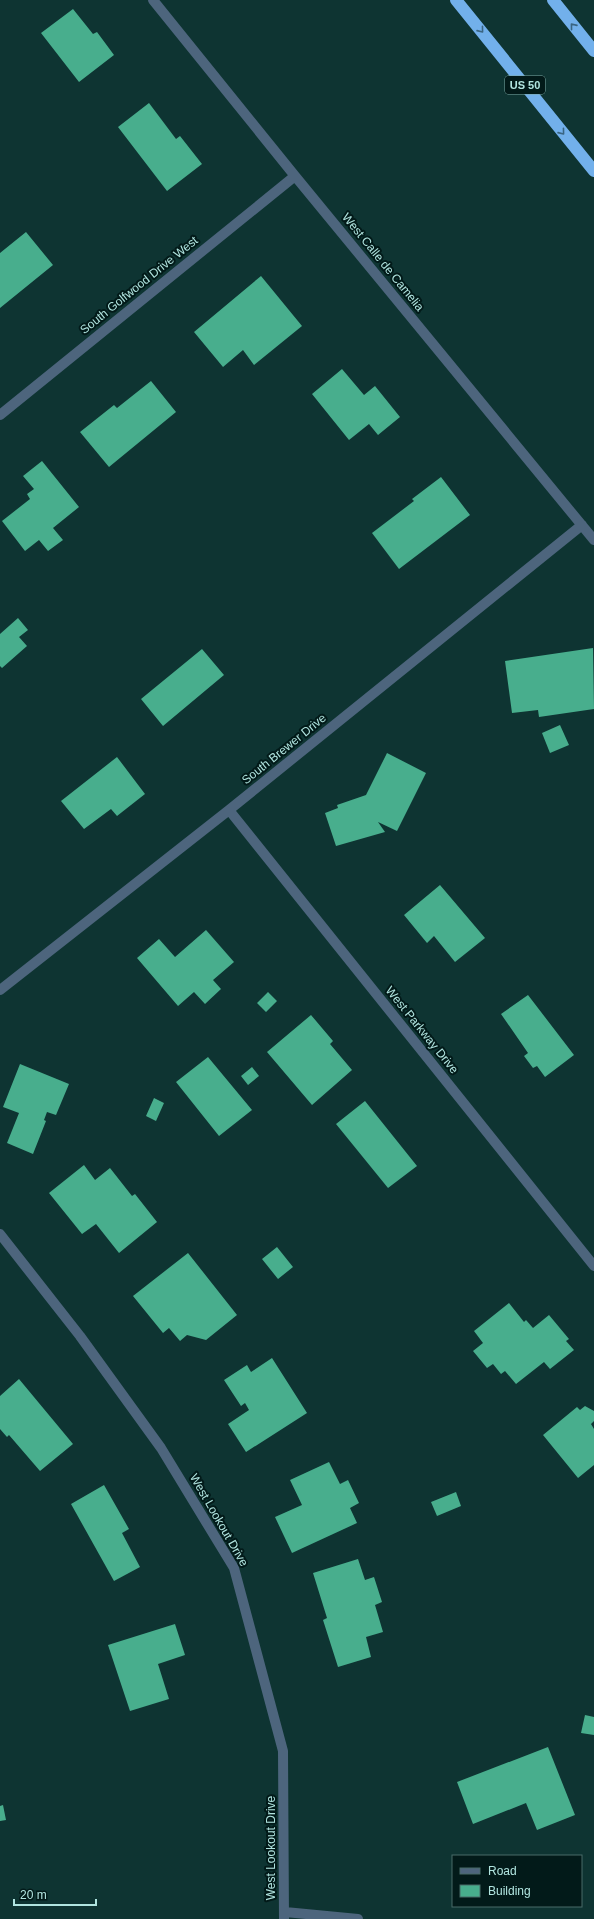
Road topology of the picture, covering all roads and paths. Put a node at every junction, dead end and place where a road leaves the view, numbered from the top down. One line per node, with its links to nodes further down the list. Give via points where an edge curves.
1 (153, 0): 6 (street, West Calle de Camelia)
2 (456, 0): 5 (highway, US 50, one-way to 5)
3 (553, 0): 4 (highway, one-way to 3)
4 (594, 51)
5 (594, 171)
6 (295, 176): 7 (street, South Golfwood Drive West); 8 (street, West Calle de Camelia)
7 (0, 415)
8 (582, 525): 9 (street, West Calle de Camelia); 10 (street, South Brewer Drive)
9 (594, 540)
10 (229, 810): 11 (street, South Brewer Drive); 13 (street, West Parkway Drive)
11 (0, 990)
12 (0, 1234): 14 (street, West Lookout Drive, via 80,1336 162,1448 234,1568 283,1751)
13 (594, 1266)
14 (284, 1916): 15 (street)
15 (358, 1919)

